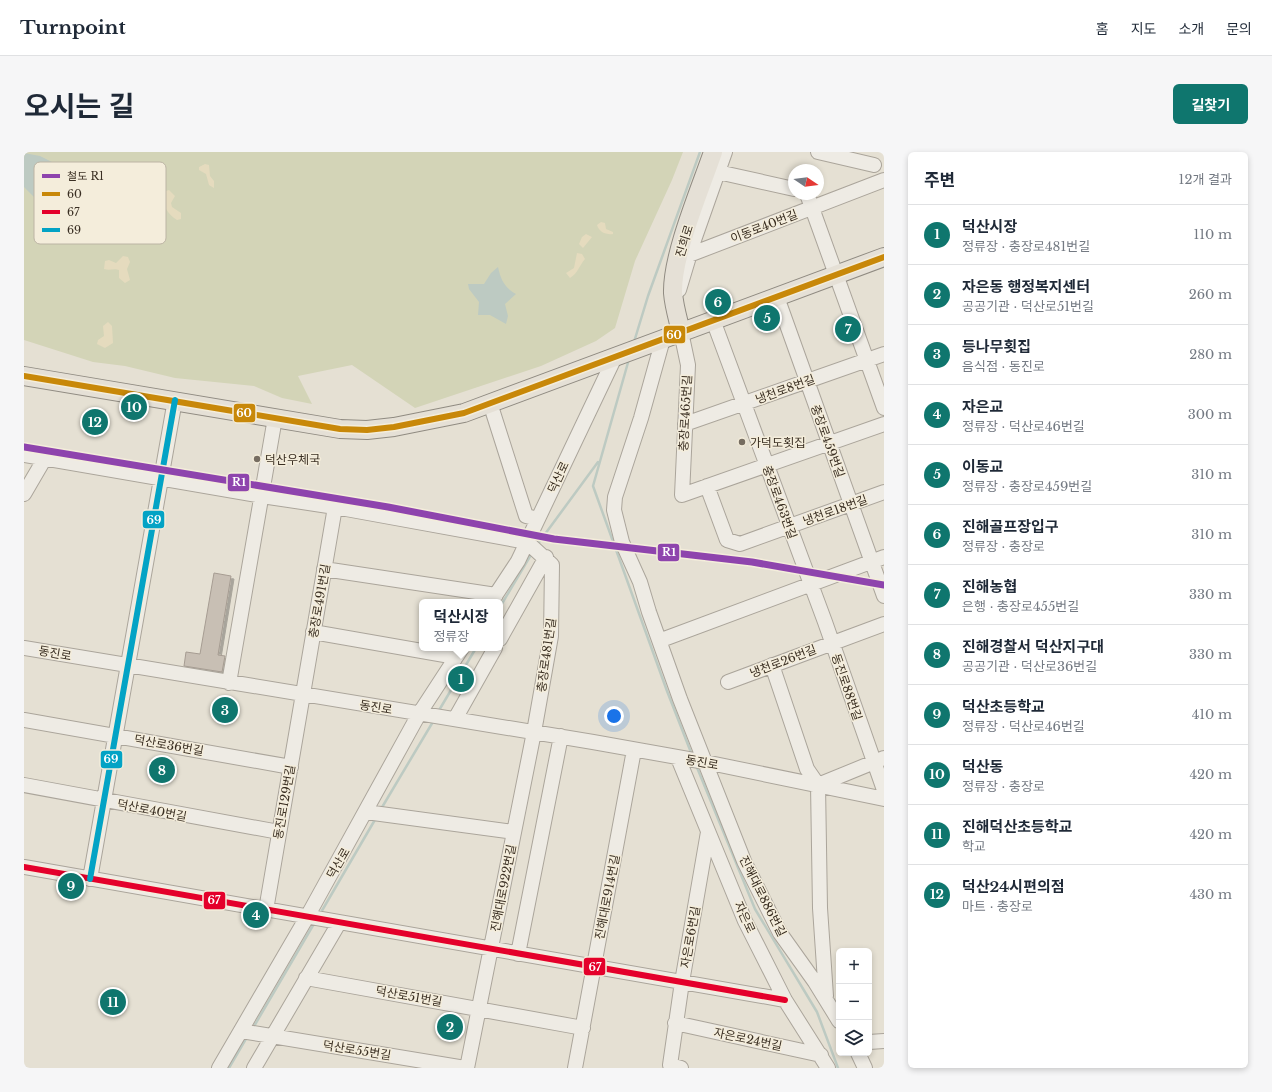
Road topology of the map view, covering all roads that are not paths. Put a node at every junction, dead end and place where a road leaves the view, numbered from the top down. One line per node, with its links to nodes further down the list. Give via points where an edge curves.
1 (713, 152): 14 (main road, 진희로, via 676,266)
2 (725, 152): 5 (street)
3 (818, 152): 4 (street)
4 (876, 159): 6 (street)
5 (718, 172): 7 (street); 10 (street)
6 (883, 180): 9 (street, 이동로40번길)
7 (788, 189)
8 (809, 200): 9 (street)
9 (812, 208): 10 (street, 이동로40번길); 12 (street)
10 (689, 255): 14 (street)
11 (884, 257): 12 (main road)
12 (835, 275): 13 (main road); 20 (street)
13 (776, 297): 15 (main road); 22 (street, 충장로459번길)
14 (674, 304): 16 (main road, 진희로)
15 (713, 320): 16 (main road); 25 (street, 충장로463번길)
16 (681, 332): 17 (main road); 28 (street, 충장로465번길, via 688,365)
17 (661, 340): 19 (main road); 74 (street, 진해대로886번길, via 640,418 614,497 614,510 661,648)
18 (884, 354): 20 (street, 냉천로8번길)
19 (615, 357): 24 (main road); 41 (street, 덕산로)
20 (866, 360): 22 (street, 냉천로8번길); 26 (street)
21 (24, 376): 23 (main road)
22 (807, 381): 25 (street, 냉천로8번길); 30 (street, 충장로459번길)
23 (175, 400): 27 (main road); 34 (street)
24 (490, 403): 27 (main road, via 464,413 426,422 367,430 325,427); 41 (street, via 526,516)
25 (744, 403): 28 (street, 냉천로8번길); 33 (street, 충장로463번길)
26 (884, 408)
27 (275, 418): 38 (street)
28 (685, 424): 35 (street, 충장로465번길, via 682,495)
29 (884, 424): 30 (street)
30 (829, 443): 33 (street); 39 (street, 충장로459번길)
31 (24, 455): 32 (street)
32 (45, 458): 34 (street); 37 (street)
33 (766, 465): 35 (street); 42 (street, 충장로463번길)
34 (161, 477): 38 (street); 61 (street)
35 (707, 486): 42 (street, 냉천로18번길, via 727,540 740,544)
36 (884, 492): 39 (street, 냉천로18번길)
37 (24, 494)
38 (262, 496): 40 (street); 63 (street)
39 (851, 504): 42 (street, 냉천로18번길); 45 (street, 충장로459번길)
40 (335, 507): 43 (street); 46 (street, 충장로491번길)
41 (538, 519): 43 (street, 덕산로)
42 (789, 526): 47 (street, 충장로463번길)
43 (527, 542): 44 (street); 49 (street, 덕산로)
44 (546, 557): 52 (street); 68 (street, 충장로481번길, via 552,565 551,636)
45 (878, 559): 47 (street, via 831,576); 48 (street, 충장로459번길)
46 (324, 569): 49 (street, 덕산로); 51 (street, 충장로491번길)
47 (808, 578): 53 (street); 54 (street, 동진로88번길)
48 (882, 590)
49 (494, 598)
50 (884, 624): 54 (street, 냉천로26번길)
51 (314, 632): 55 (street, 덕산로); 64 (street, 충장로491번길)
52 (503, 634)
53 (664, 639)
54 (832, 643): 60 (street, 냉천로26번길); 73 (street, 동진로88번길)
55 (419, 647)
56 (24, 648): 61 (street, 동진로)
57 (445, 651): 59 (street, 덕산로)
58 (493, 651): 66 (street)
59 (459, 653): 65 (street, 덕산로)
60 (772, 665): 62 (street, 냉천로26번길); 77 (street, via 807,769)
61 (128, 666): 63 (street, 동진로); 69 (street)
62 (728, 682)
63 (229, 683): 64 (street, 동진로)
64 (303, 695): 65 (street, 동진로); 75 (street, 동진로129번길)
65 (420, 714): 66 (street, 동진로); 81 (street, 덕산로)
66 (454, 719): 68 (street, 동진로)
67 (24, 720): 69 (street, 덕산로36번길)
68 (529, 731): 70 (street, 동진로); 83 (street, 진해대로922번길)
69 (115, 736): 75 (street, 덕산로36번길); 80 (street)
70 (561, 736): 71 (street, 동진로); 91 (street)
71 (634, 750): 72 (street, 동진로); 92 (street, 진해대로914번길)
72 (678, 758): 74 (street, 동진로); 84 (street, 자은로)
73 (879, 760): 77 (street); 78 (street, 동진로88번길)
74 (705, 762): 77 (street, 동진로); 96 (street, 진해대로886번길, via 744,861 780,933 816,982)
75 (291, 767): 82 (street, 동진로129번길)
76 (24, 785): 80 (street, 덕산로40번길)
77 (818, 785): 79 (street, 동진로); 96 (street, via 820,908)
78 (884, 790)
79 (884, 799)
80 (104, 801): 82 (street, 덕산로40번길); 86 (street)
81 (366, 812): 83 (street); 88 (street, 덕산로)
82 (279, 832): 87 (street, 동진로129번길)
83 (514, 832): 90 (street, 진해대로922번길)
84 (708, 832): 94 (street, 자은로6번길); 95 (street, 자은로, via 745,921)
85 (24, 867): 86 (street)
86 (90, 879): 87 (street)
87 (266, 910): 88 (street)
88 (307, 917): 89 (street); 101 (street, 덕산로)
89 (338, 923): 90 (street); 93 (street)
90 (491, 949): 91 (street); 97 (street, 진해대로922번길)
91 (518, 954): 92 (street)
92 (594, 967): 94 (street); 100 (street, 진해대로914번길)
93 (306, 978): 97 (street, 덕산로51번길); 102 (street)
94 (682, 982): 95 (street); 99 (street, 자은로6번길)
95 (785, 1000): 105 (street, 자은로)
96 (826, 1001): 98 (street, 진해대로886번길)
97 (479, 1009): 100 (street, 덕산로51번길); 110 (street, 진해대로922번길)
98 (838, 1020)
99 (675, 1023): 105 (street, 자은로24번길); 107 (street, 자은로6번길)
100 (583, 1028): 111 (street, 진해대로914번길)
101 (241, 1031): 102 (street, 덕산로55번길); 108 (street, 덕산로)
102 (272, 1036): 109 (street); 110 (street, 덕산로55번길)
103 (884, 1041): 104 (street)
104 (872, 1042)
105 (821, 1055): 112 (street, 자은로)
106 (859, 1056): 113 (street)
107 (676, 1066)
108 (219, 1068)
109 (254, 1068)
110 (466, 1068)
111 (575, 1068)
112 (828, 1068)
113 (865, 1068)

